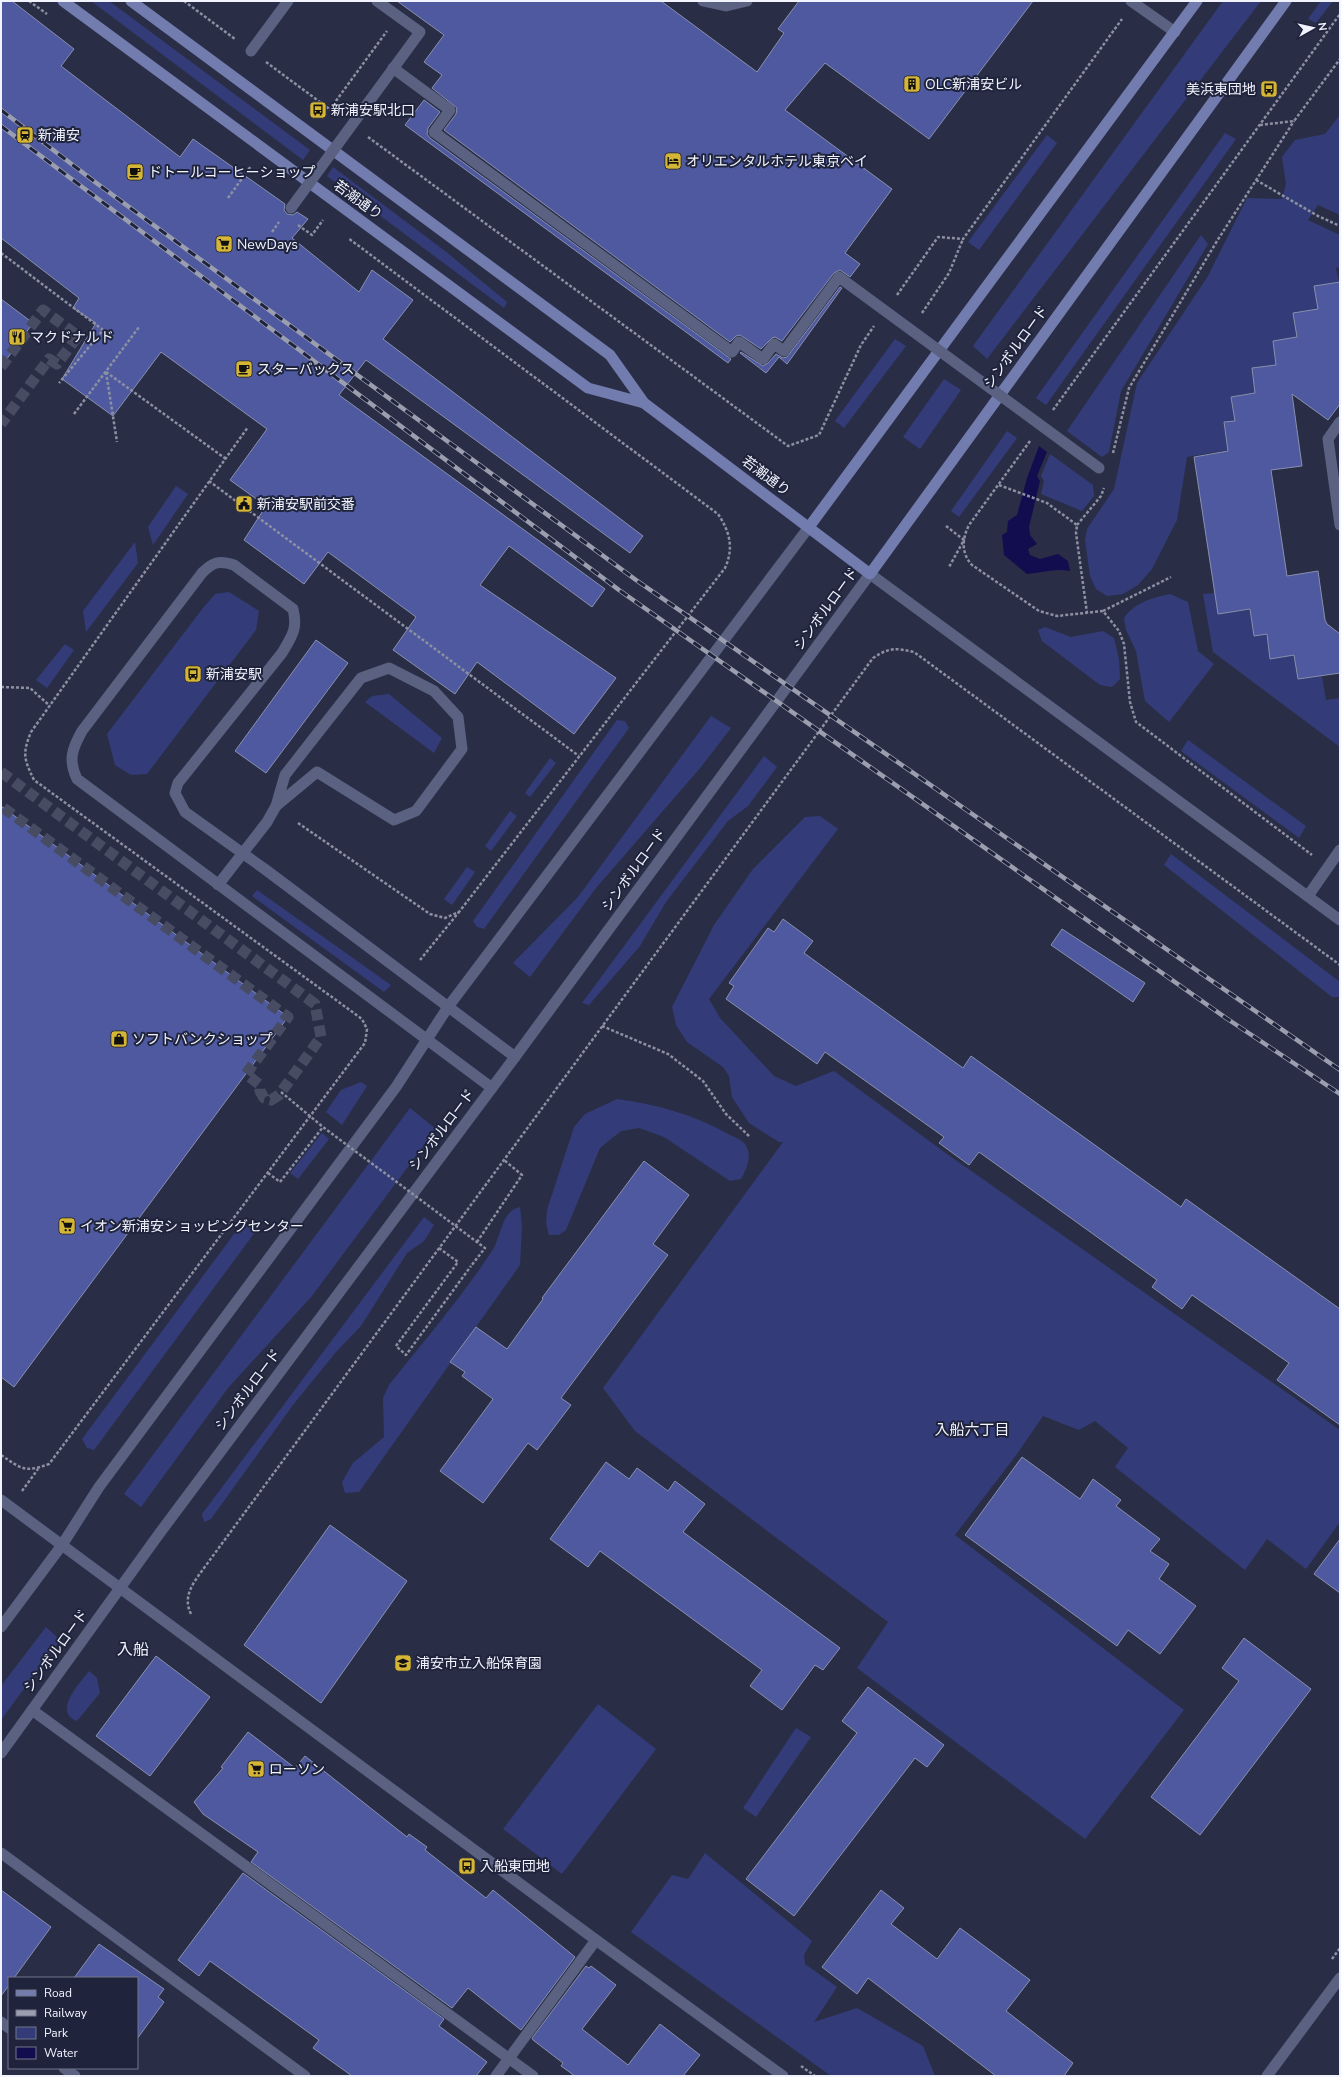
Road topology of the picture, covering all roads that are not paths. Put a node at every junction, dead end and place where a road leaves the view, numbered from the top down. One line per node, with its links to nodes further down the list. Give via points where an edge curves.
1 (63, 1): 14 (main road, 若潮通り, via 588,388)
2 (132, 1): 14 (main road, 若潮通り, via 610,355)
3 (288, 1): 11 (street)
4 (377, 1): 12 (street, bridge, via 420,32)
5 (703, 1): 6 (street, via 726,6)
6 (747, 1)
7 (1131, 1): 10 (street)
8 (1197, 1): 10 (main road)
9 (1286, 1): 19 (main road, シンボルロード)
10 (1175, 32): 18 (main road)
11 (251, 51)
12 (393, 68): 13 (street, bridge); 16 (street, bridge, via 450,110 434,132 732,352 739,342 763,359 774,344 784,351 839,277)
13 (291, 208)
14 (644, 403): 18 (main road, 若潮通り)
15 (1340, 422): 17 (street, via 1328,439)
16 (1104, 471)
17 (1340, 525)
18 (810, 527): 19 (main road, 若潮通り); 26 (street)
19 (870, 574): 24 (street); 28 (street, シンボルロード)
20 (276, 806): 20 (street, via 285,775 361,678 389,668 434,691 458,717 462,749 416,811 394,820 317,772); 22 (street)
21 (1340, 850): 24 (street)
22 (243, 853): 23 (street); 23 (street, via 185,812 178,803 175,793 178,783 282,653 296,622 293,609 234,565 224,561 211,564 202,572 82,731 74,747 71,767 77,779); 26 (street)
23 (218, 885): 27 (street)
24 (1308, 896): 25 (street)
25 (1340, 920)
26 (448, 1007): 27 (street); 28 (street)
27 (428, 1041): 29 (street); 31 (street, via 99,1487)
28 (515, 1058): 29 (street, シンボルロード)
29 (492, 1088): 32 (street, シンボルロード)
30 (1, 1500): 31 (street)
31 (62, 1545): 32 (street); 33 (street)
32 (120, 1588): 34 (street, シンボルロード); 37 (street)
33 (1, 1627)
34 (32, 1710): 35 (street, シンボルロード); 39 (street)
35 (1, 1753)
36 (1, 1853): 42 (street)
37 (596, 1940): 39 (street); 45 (street)
38 (1340, 1978): 46 (street)
39 (509, 2059): 43 (street); 44 (street)
40 (65, 2069): 41 (street)
41 (75, 2076)
42 (305, 2076)
43 (496, 2076)
44 (533, 2076)
45 (783, 2076)
46 (1267, 2076)

